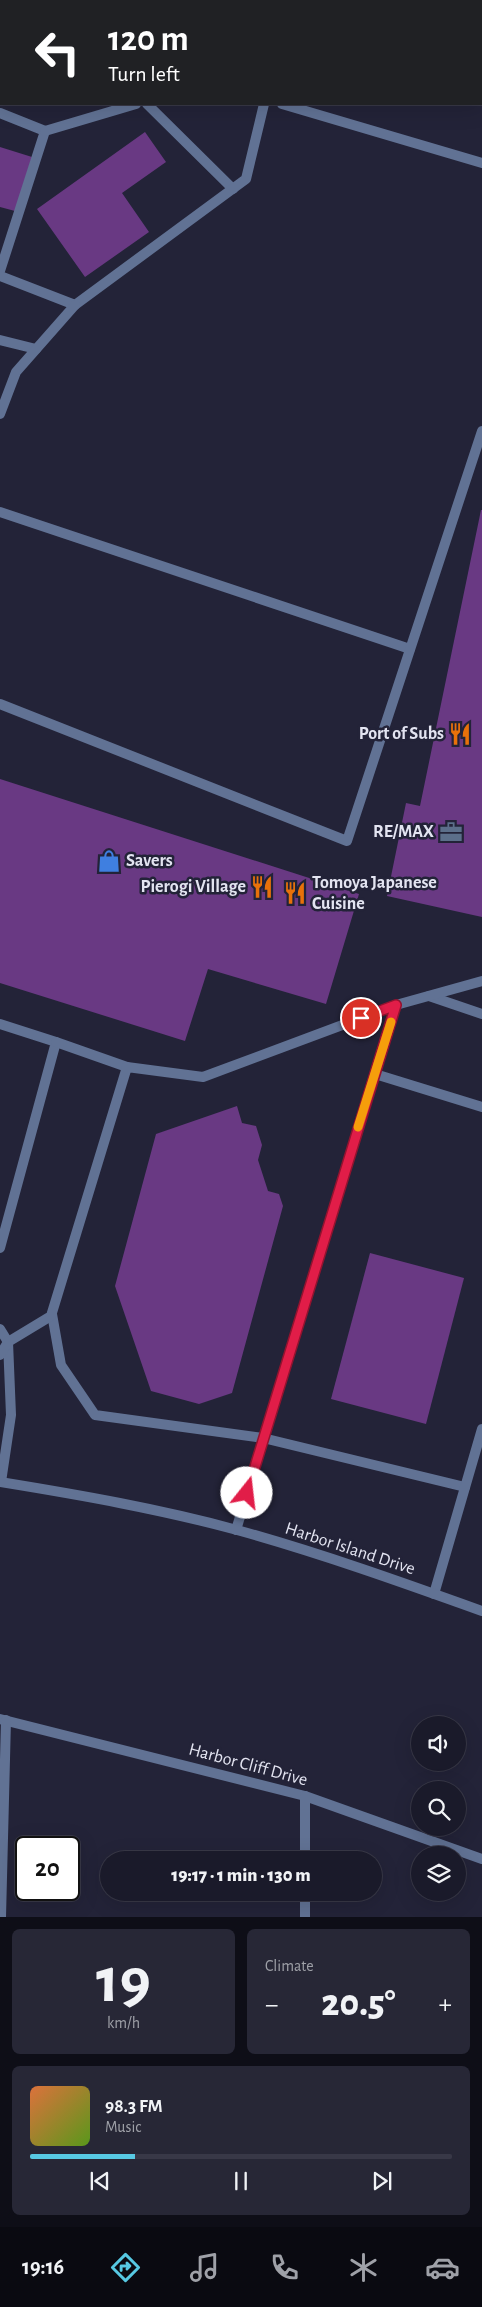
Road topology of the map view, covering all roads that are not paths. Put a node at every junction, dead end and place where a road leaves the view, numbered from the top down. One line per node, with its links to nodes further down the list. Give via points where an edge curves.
1 (133, 105): 6 (street)
2 (148, 105): 8 (street)
3 (264, 105): 8 (street, via 246,180)
4 (285, 105): 7 (street)
5 (0, 113): 6 (street)
6 (45, 131): 9 (street)
7 (482, 164)
8 (234, 188): 11 (street)
9 (0, 271)
10 (0, 276): 11 (street)
11 (76, 305): 13 (street)
12 (0, 340): 13 (street)
13 (36, 349): 14 (street, via 16,372)
14 (0, 414)
15 (482, 431): 17 (street)
16 (0, 512): 17 (street)
17 (410, 650): 18 (street, via 347,841)
18 (0, 704)
19 (482, 981): 20 (street)
20 (429, 996): 21 (street); 22 (street)
21 (396, 1005): 25 (street, via 203,1077); 26 (street)
22 (482, 1014)
23 (0, 1024): 24 (street)
24 (56, 1042): 25 (street); 28 (street)
25 (127, 1067): 29 (street)
26 (375, 1074): 27 (street); 34 (street)
27 (482, 1107)
28 (0, 1248)
29 (52, 1314): 31 (street); 34 (street, via 61,1365 95,1415)
30 (0, 1329): 31 (street)
31 (8, 1342): 32 (street); 35 (street, via 11,1415)
32 (0, 1355)
33 (482, 1429): 36 (street)
34 (263, 1438): 36 (street); 37 (street)
35 (1, 1482): 37 (street, Harbor Island Drive, via 138,1507)
36 (465, 1487): 38 (street)
37 (236, 1530): 38 (street, Harbor Island Drive, via 334,1559)
38 (434, 1594): 39 (street, Harbor Island Drive)
39 (482, 1611)
40 (3, 1720): 41 (street, Harbor Cliff Drive); 45 (street)
41 (306, 1796): 42 (street); 43 (street, Harbor Cliff Drive)
42 (306, 1851)
43 (482, 1859)
44 (306, 1901): 46 (street)
45 (1, 1917)
46 (306, 1917)

